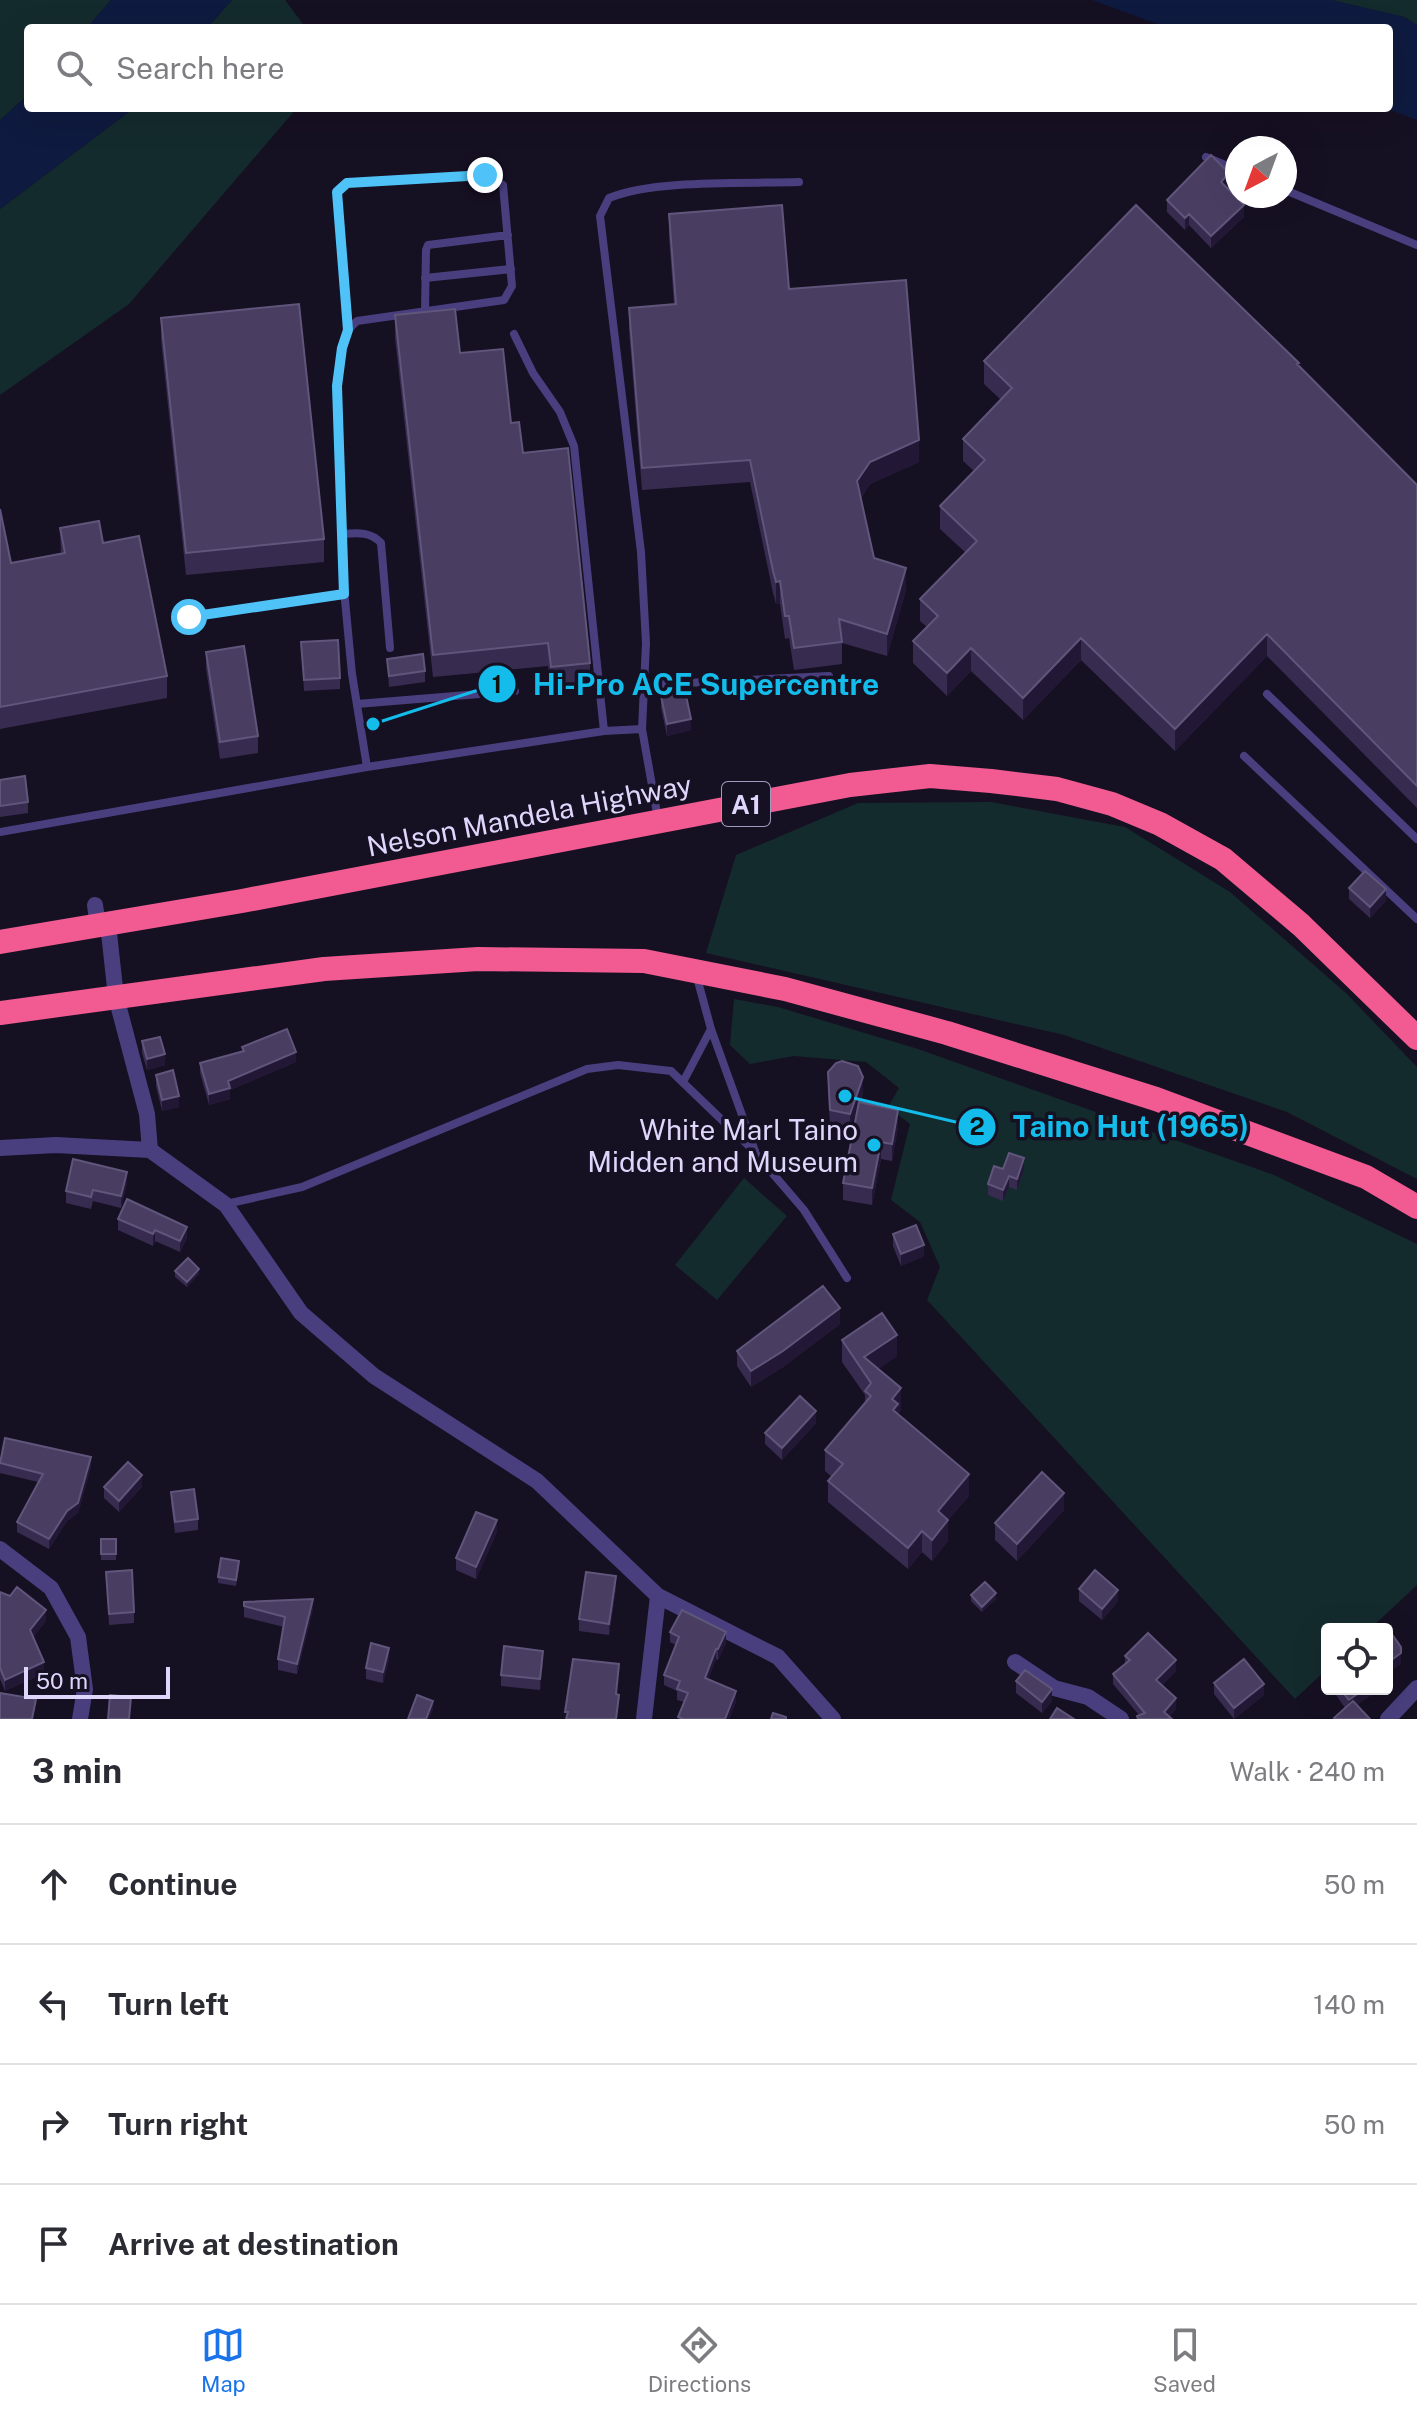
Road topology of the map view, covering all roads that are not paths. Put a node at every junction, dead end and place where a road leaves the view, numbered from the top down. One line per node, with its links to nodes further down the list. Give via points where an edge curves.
1 (1206, 157): 2 (lane)
2 (1225, 165)
3 (799, 182): 17 (lane, via 623,193 609,198 600,216 641,552)
4 (1297, 195): 6 (lane)
5 (508, 235): 7 (lane); 8 (lane, via 428,245); 10 (lane, via 503,185 485,175 344,184 337,192)
6 (1417, 245)
7 (511, 269): 8 (lane); 9 (lane, via 512,286 504,300)
8 (425, 278): 9 (lane)
9 (425, 311): 10 (lane, via 357,321)
10 (348, 330): 12 (lane, via 337,386)
11 (514, 334): 22 (lane, via 574,446)
12 (341, 534): 13 (lane); 15 (lane, via 364,533 381,543)
13 (344, 594): 14 (lane); 20 (lane)
14 (189, 617)
15 (390, 648)
16 (829, 676): 17 (lane)
17 (644, 685): 21 (lane)
18 (515, 691): 20 (lane)
19 (1267, 694): 27 (lane)
20 (357, 704): 24 (lane)
21 (642, 729): 22 (lane); 25 (lane)
22 (604, 731): 24 (lane)
23 (1244, 756): 29 (lane)
24 (367, 767): 26 (lane)
25 (658, 820): 28 (highway, Nelson Mandela Highway / A1); 35 (highway, Nelson Mandela Highway / A1, via 930,776 1057,789 1112,804 1223,859 1301,925)
26 (0, 832)
27 (1417, 839)
28 (101, 918): 30 (highway, Nelson Mandela Highway / A1); 32 (street)
29 (1417, 919)
30 (0, 942)
31 (694, 970): 32 (highway, via 644,961 478,959); 34 (lane); 41 (highway, via 947,1033 1156,1099 1366,1177)
32 (125, 991): 33 (highway); 38 (street)
33 (0, 1013)
34 (711, 1029): 36 (lane); 39 (lane)
35 (1417, 1038)
36 (683, 1082): 39 (lane); 40 (lane, via 671,1071 652,1067 587,1069 302,1187)
37 (0, 1148): 38 (street)
38 (150, 1150): 40 (street)
39 (757, 1156): 42 (lane, via 804,1210)
40 (226, 1205): 44 (street, via 301,1313 374,1376 537,1481)
41 (1417, 1207)
42 (847, 1278)
43 (0, 1549): 47 (street, via 51,1588 78,1637 85,1689)
44 (658, 1596): 48 (street); 49 (street, via 778,1657)
45 (1015, 1662): 50 (street, via 1054,1688 1088,1697)
46 (1417, 1688): 51 (street)
47 (80, 1719)
48 (644, 1719)
49 (833, 1719)
50 (1121, 1719)
51 (1388, 1719)

